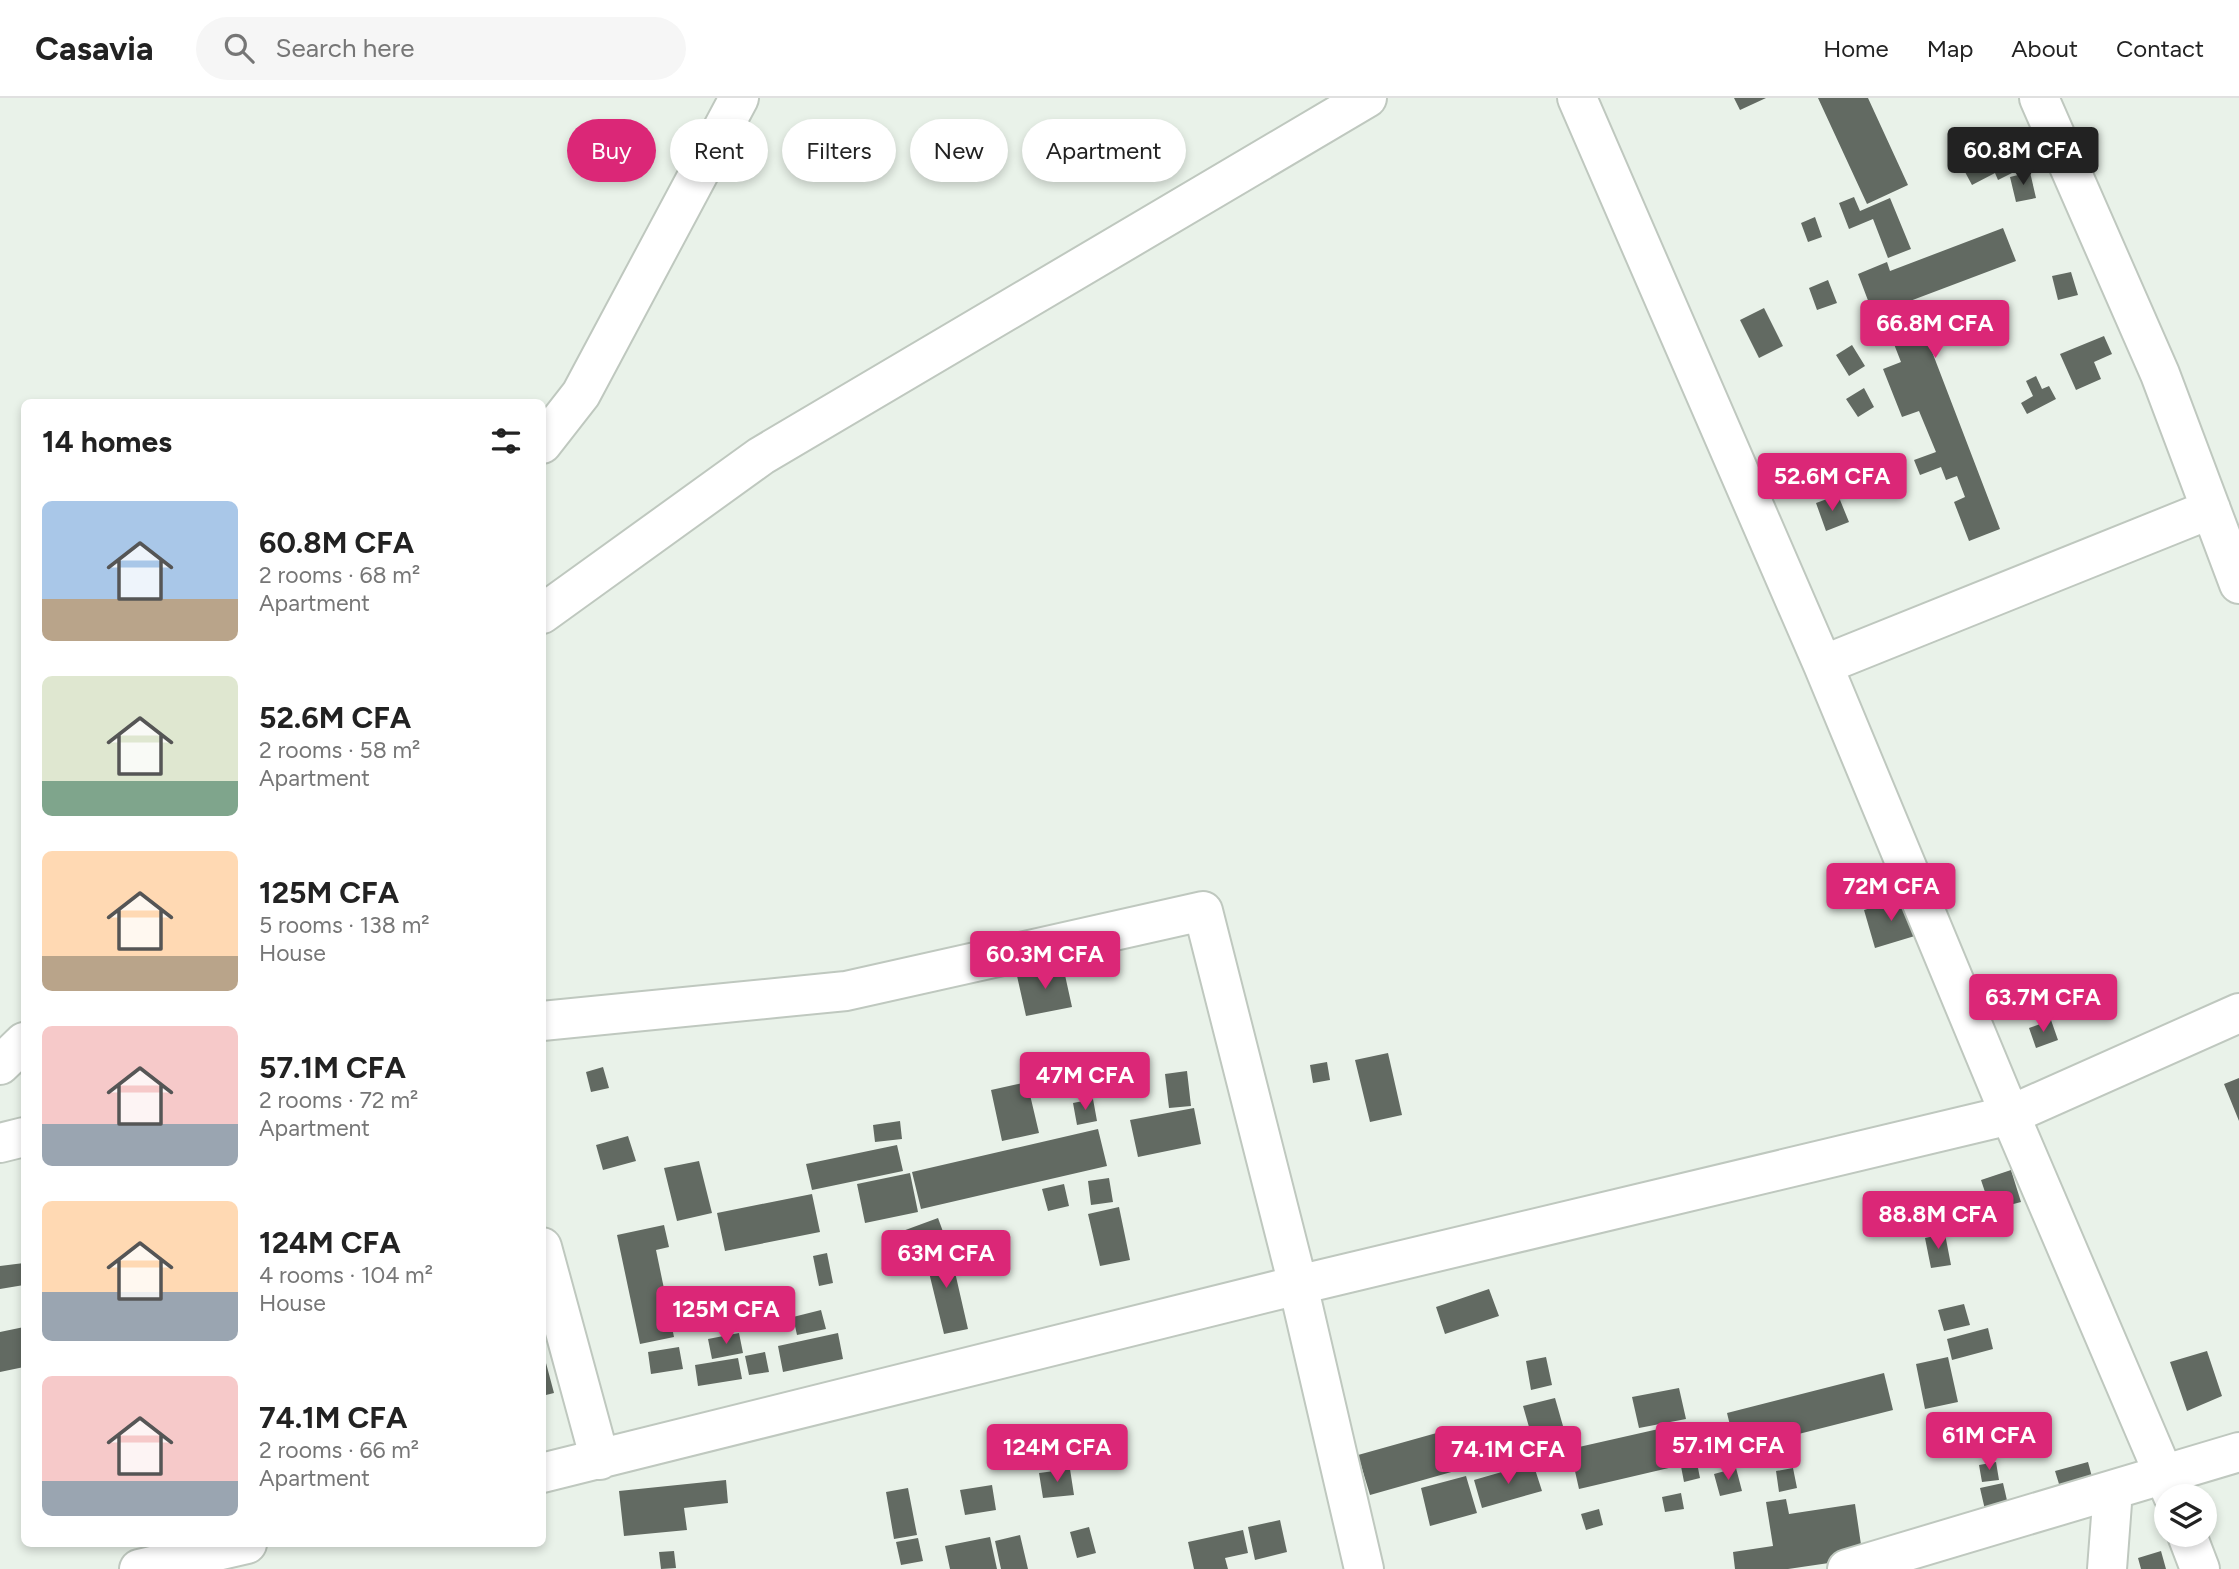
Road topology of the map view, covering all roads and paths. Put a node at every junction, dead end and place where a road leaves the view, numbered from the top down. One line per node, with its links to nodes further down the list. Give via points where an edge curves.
1 (739, 98): 5 (street, via 581,394)
2 (1367, 98): 8 (street, via 761,456)
3 (1577, 98): 9 (street)
4 (2039, 98): 6 (street, via 2160,374)
5 (546, 439)
6 (2211, 509): 7 (street); 9 (street)
7 (2239, 584)
8 (546, 611)
9 (1823, 665): 14 (street)
10 (2239, 1013): 14 (street)
11 (546, 1021): 18 (street, via 846,991 1203,911)
12 (21, 1045): 13 (street)
13 (0, 1065)
14 (2010, 1115): 18 (street); 22 (street)
15 (21, 1138): 16 (street)
16 (0, 1143)
17 (546, 1262): 20 (street)
18 (1298, 1285): 20 (street); 29 (street)
19 (2239, 1452): 23 (street)
20 (600, 1460): 21 (street)
21 (546, 1472)
22 (2168, 1484)
23 (2173, 1484)
24 (2154, 1487): 25 (street)
25 (2113, 1490): 30 (street); 31 (street)
26 (234, 1547): 28 (street)
27 (2192, 1547): 32 (street)
28 (139, 1569)
29 (1364, 1569)
30 (1847, 1569)
31 (2107, 1569)
32 (2200, 1569)

